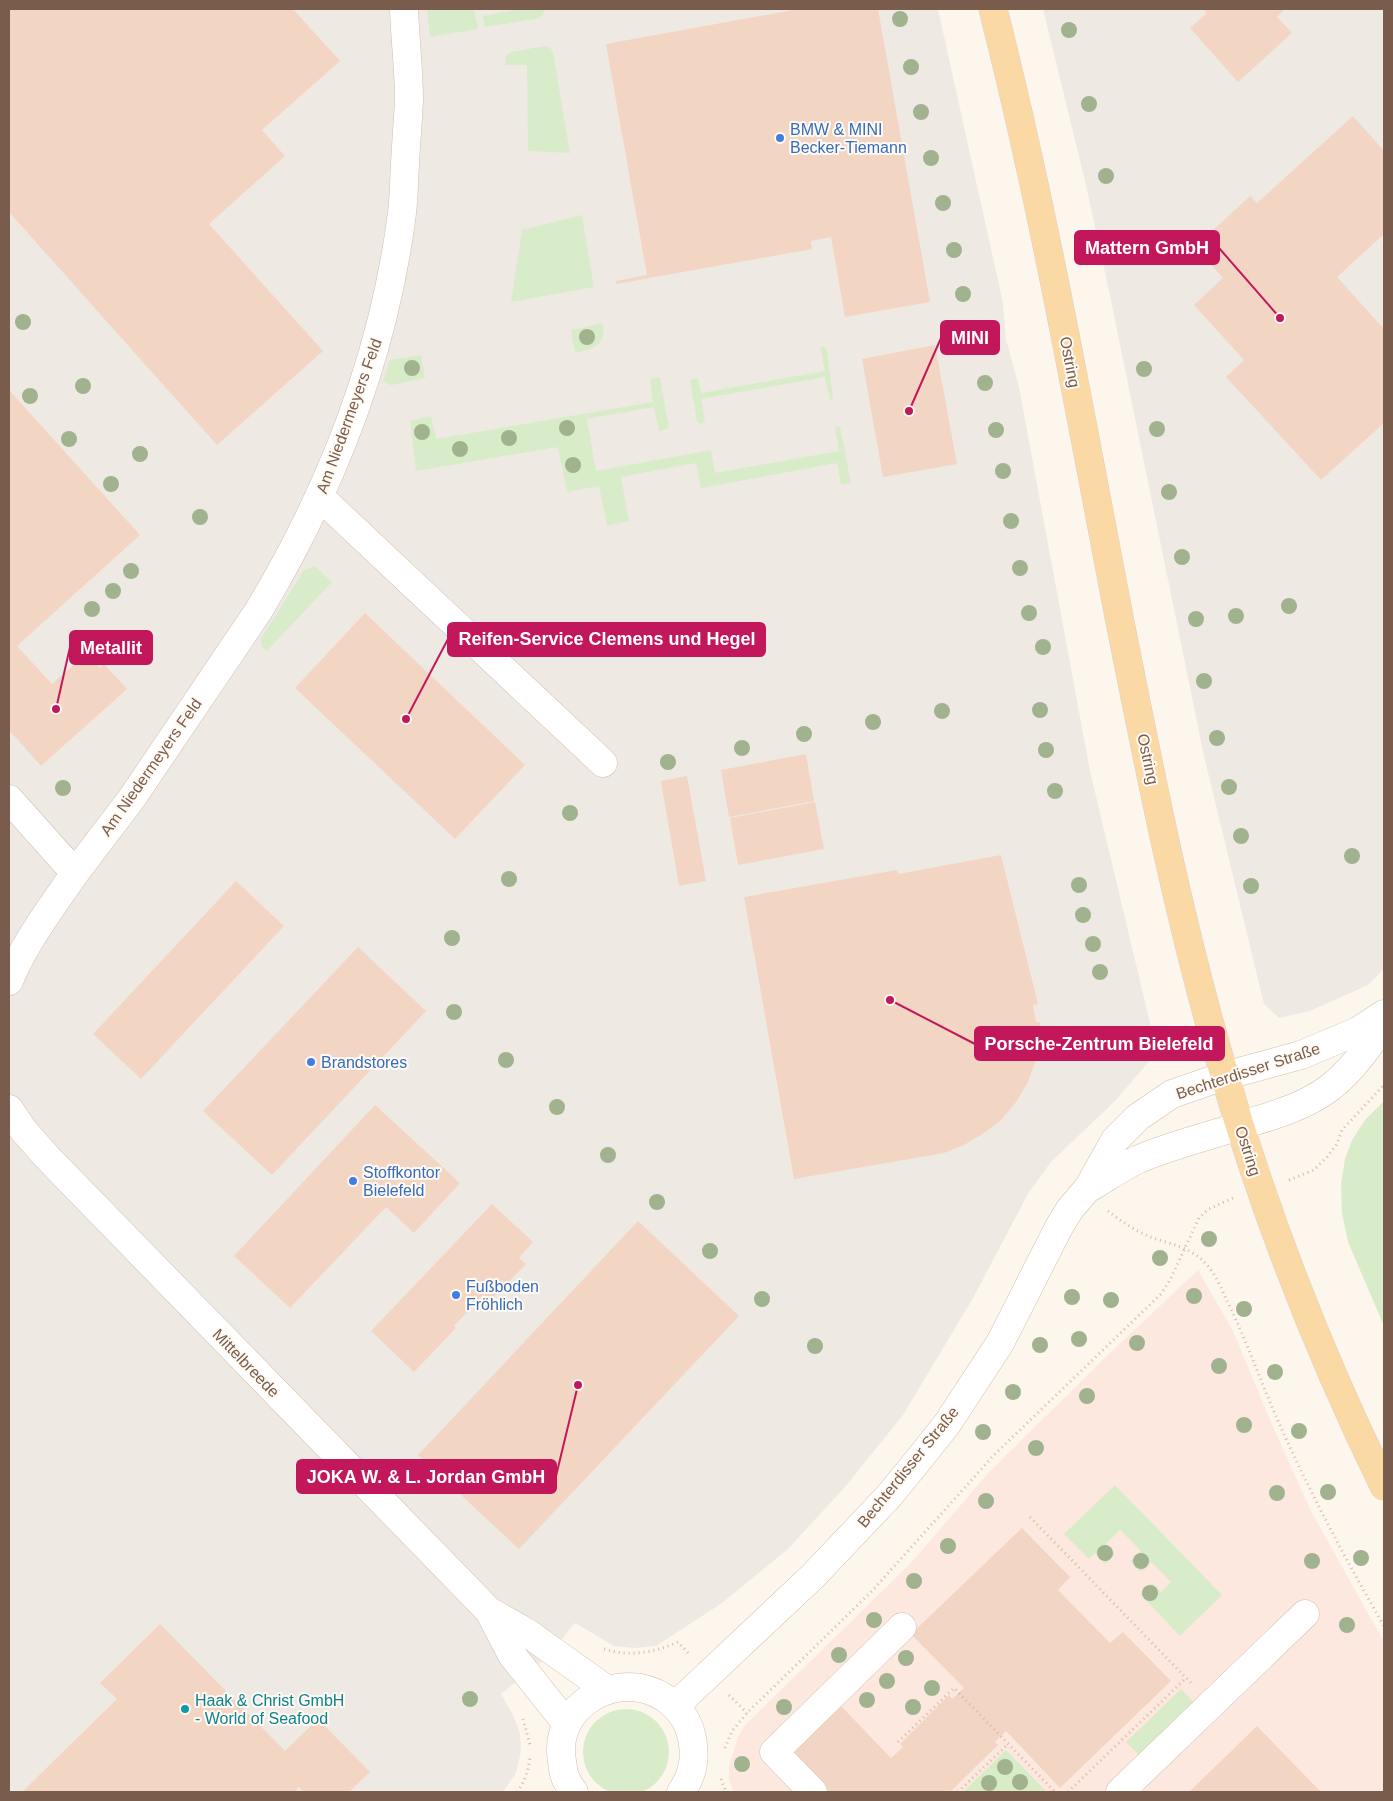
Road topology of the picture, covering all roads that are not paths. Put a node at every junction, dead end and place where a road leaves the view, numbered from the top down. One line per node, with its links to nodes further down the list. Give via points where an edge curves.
1 (404, 9): 3 (street, Am Niedermeyers Feld, via 408,99 402,211 392,279 373,357)
2 (992, 9): 10 (main road, Ostring, via 1058,300 1148,765)
3 (320, 497): 4 (street); 6 (street, Am Niedermeyers Feld, via 250,624 132,798)
4 (603, 763)
5 (9, 799): 6 (street)
6 (75, 874): 7 (street, via 47,913)
7 (9, 982)
8 (1384, 1014): 10 (street, Bechterdisser Straße, via 1331,1044)
9 (1384, 1023): 12 (street, Bechterdisser Straße, via 1370,1046 1328,1089 1286,1112)
10 (1224, 1076): 12 (main road, Ostring); 13 (street, Bechterdisser Straße, via 1172,1094 1138,1117 1116,1140)
11 (9, 1110): 15 (street, Mittelbreede, via 47,1157)
12 (1240, 1125): 13 (street, Bechterdisser Straße, via 1140,1159); 14 (main road, Ostring, via 1261,1190 1330,1369)
13 (1088, 1188): 19 (street, Bechterdisser Straße, via 1058,1227 1000,1343 947,1424 920,1458 814,1576)
14 (1384, 1486)
15 (489, 1611): 18 (street, via 526,1632); 20 (street, via 512,1655)
16 (1305, 1614): 24 (street)
17 (902, 1627): 23 (street, via 774,1752)
18 (606, 1689): 19 (street, via 631,1686 655,1692); 20 (street, via 583,1702)
19 (676, 1705): 22 (street, via 690,1728 695,1754 689,1781)
20 (566, 1724): 21 (street, via 560,1751 565,1778)
21 (574, 1792)
22 (681, 1792)
23 (813, 1792)
24 (1120, 1792)

